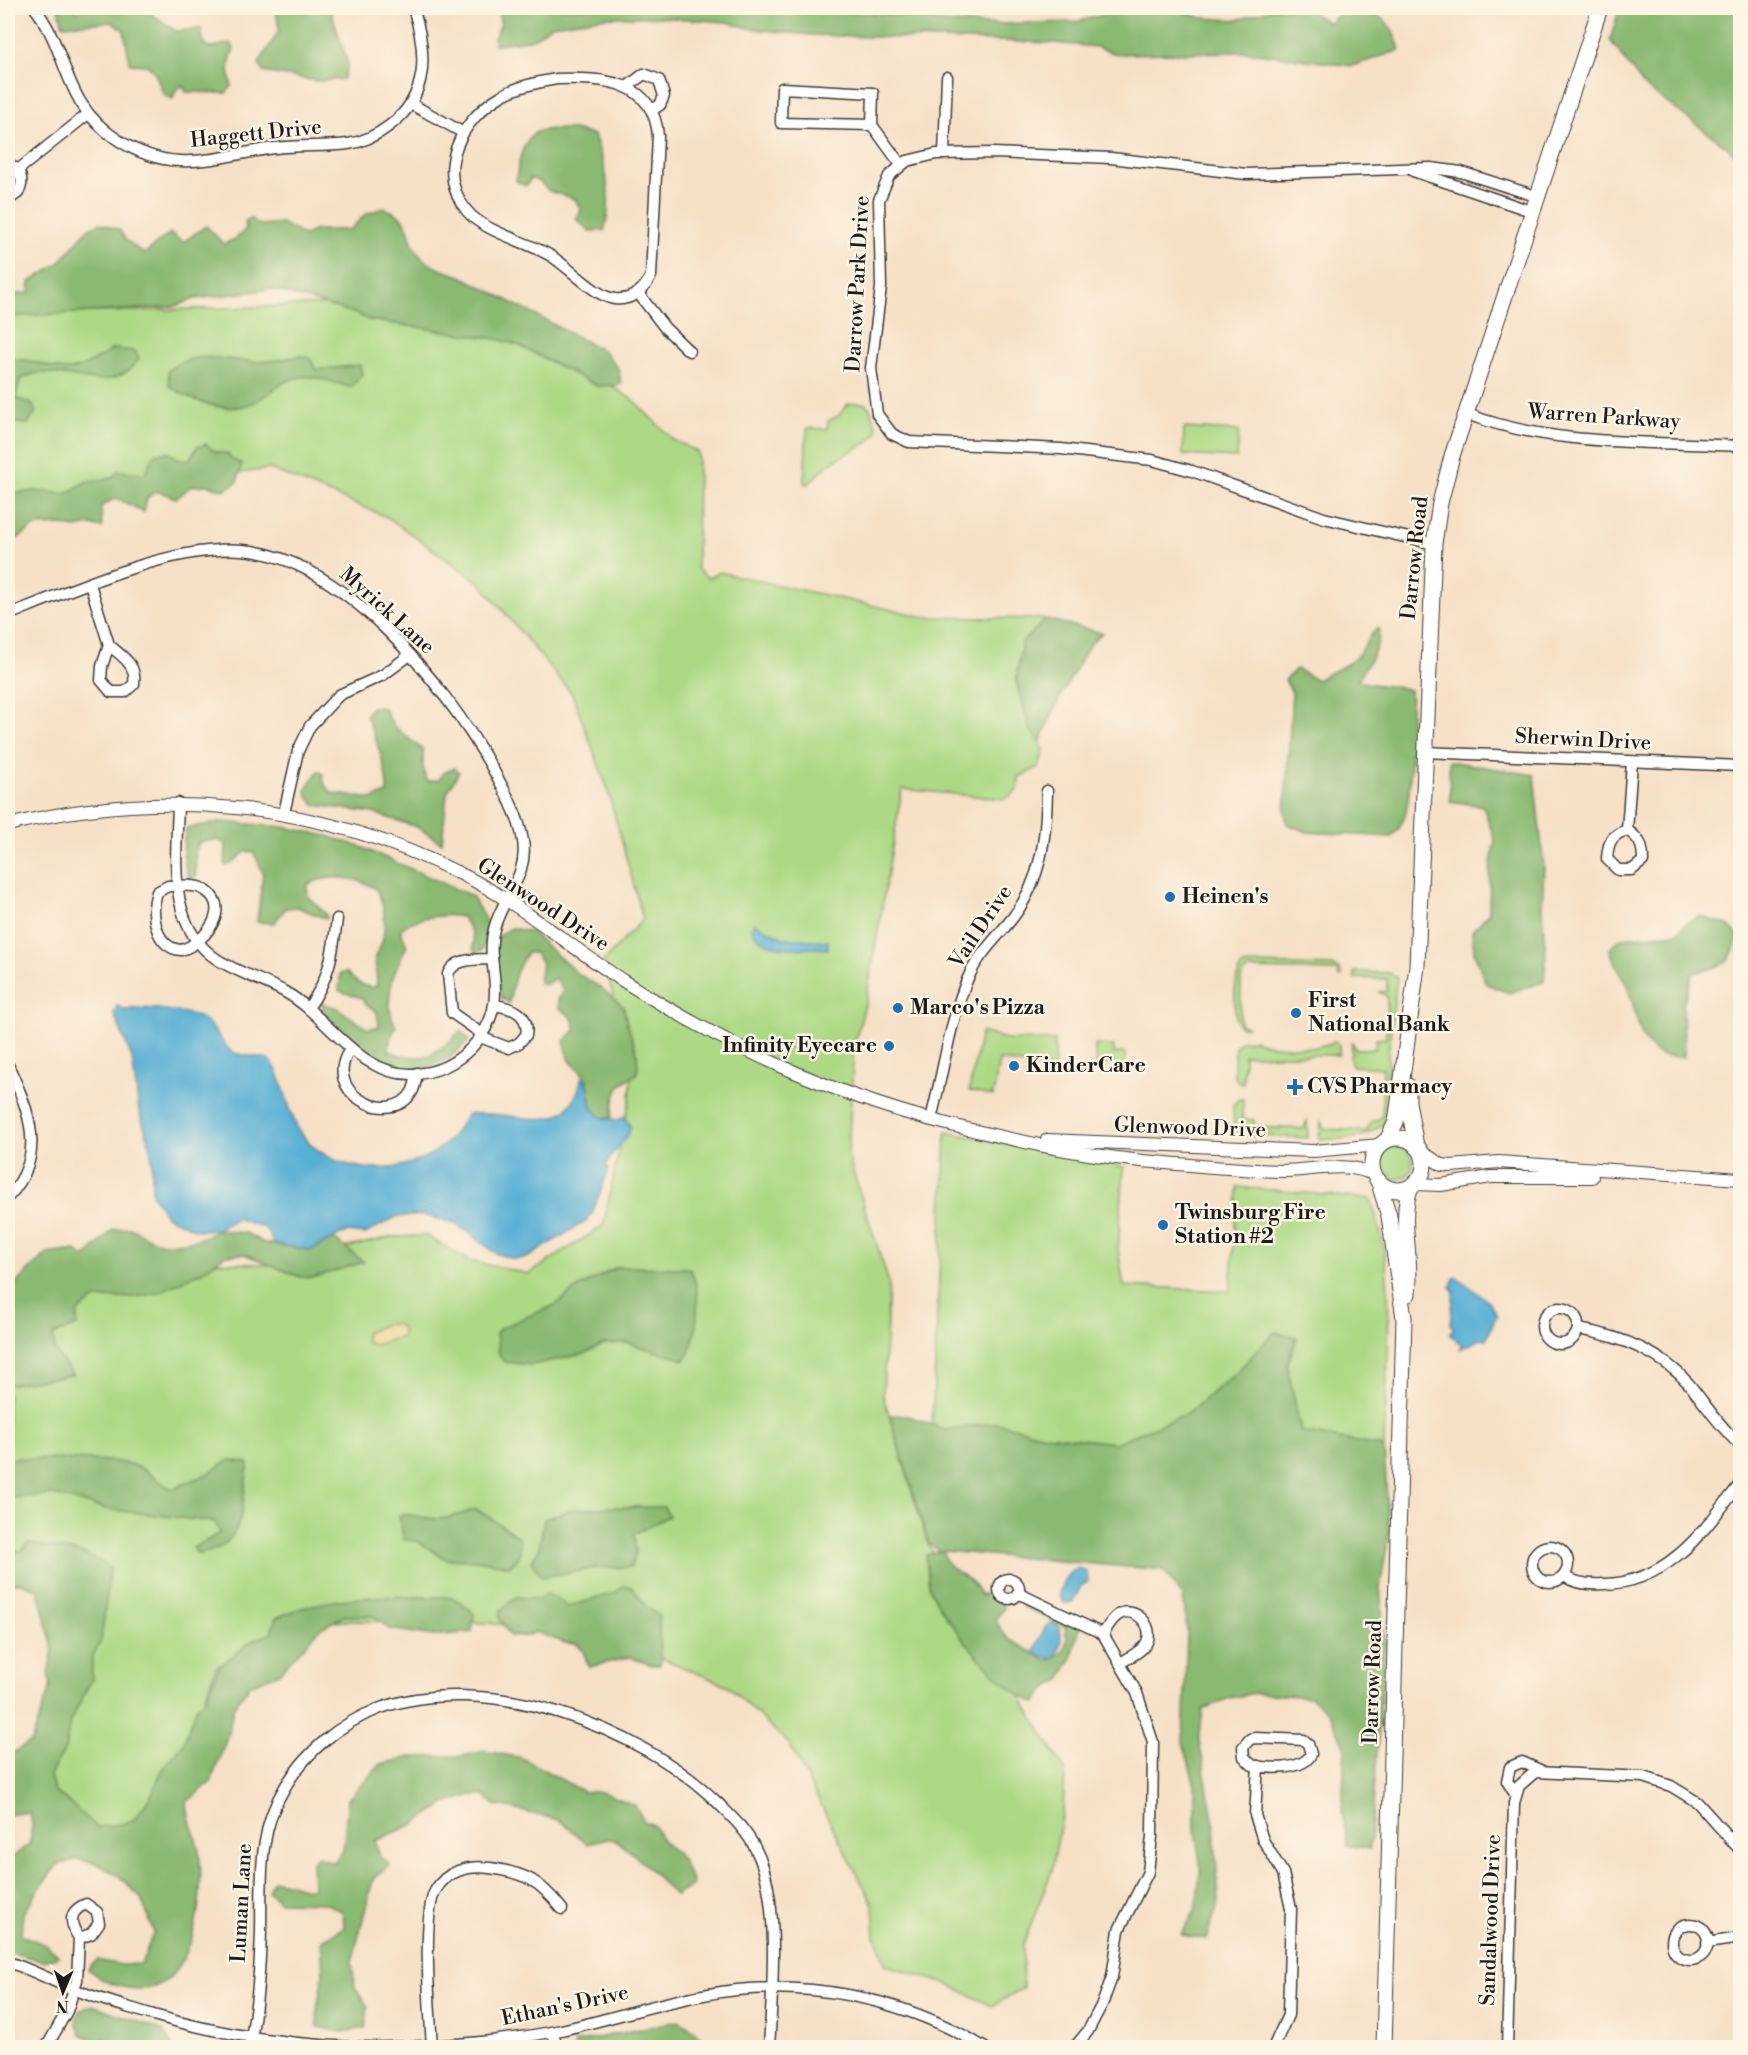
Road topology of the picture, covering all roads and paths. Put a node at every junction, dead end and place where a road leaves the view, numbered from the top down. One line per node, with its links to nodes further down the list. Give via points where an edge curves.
1 (35, 8): 8 (street, Haggett Drive, via 51,35 67,79)
2 (413, 8): 6 (street, Haggett Drive, via 424,60 418,92)
3 (1600, 8): 16 (main road, Darrow Road)
4 (947, 77): 11 (street)
5 (628, 86): 7 (street); 7 (street, via 644,74 659,80 664,96); 10 (street, via 596,79 539,82 488,104)
6 (411, 104): 8 (street, Haggett Drive, via 383,131 350,144 273,148 193,162 159,158 128,146); 10 (street)
7 (652, 110): 19 (street, via 658,136 652,266 646,285)
8 (88, 114): 15 (street)
9 (872, 125): 9 (street, via 873,93 782,88 781,123); 13 (street)
10 (462, 132): 19 (street, via 453,158 453,185 478,222 550,255 609,298 627,298)
11 (944, 154): 13 (street, via 917,156); 14 (street, via 1111,158 1246,174)
12 (8, 164): 15 (street)
13 (901, 165): 23 (street, Darrow Park Drive, via 884,184 879,200 881,287 871,368 878,414 896,437 909,442 1061,450 1152,460 1324,518)
14 (1410, 169): 16 (street, via 1461,172); 18 (street)
15 (18, 170): 17 (street, via 21,188)
16 (1539, 197): 18 (main road, Darrow Road)
17 (8, 200)
18 (1534, 212): 21 (main road, Darrow Road)
19 (638, 293): 20 (street)
20 (689, 351)
21 (1467, 414): 22 (street, Warren Parkway, via 1545,436); 23 (main road, Darrow Road, via 1446,479)
22 (1740, 446)
23 (1434, 544): 28 (main road, Darrow Road)
24 (90, 584): 25 (street, Myrick Lane); 26 (street); 27 (street, Myrick Lane, via 180,555 212,550 255,552 288,561 316,575 360,607)
25 (8, 615)
26 (109, 645)
27 (410, 656): 33 (street, via 383,675 339,695 315,719 297,750); 37 (street, Myrick Lane, via 433,680 475,740 519,825 524,843 523,868)
28 (1424, 752): 29 (street, Sherwin Drive); 43 (main road, Darrow Road, via 1417,966)
29 (1632, 762): 30 (street, Sherwin Drive); 35 (street)
30 (1740, 766)
31 (1047, 791): 48 (street, Vail Drive, via 1042,857 1036,878 1026,899 981,954 966,982)
32 (178, 803): 33 (street, Glenwood Drive); 34 (street, Glenwood Drive, via 88,808); 36 (street)
33 (284, 813): 37 (street, Glenwood Drive, via 384,839 464,875)
34 (8, 825)
35 (1627, 830)
36 (177, 886): 39 (street, via 181,910); 39 (street, via 203,889 215,903 217,914 212,928); 39 (street, via 157,892 154,910 158,931 176,950 187,949)
37 (506, 899): 40 (street, Myrick Lane, via 493,933); 48 (street, Glenwood Drive, via 624,981 724,1039 824,1085)
38 (337, 919): 42 (street, via 327,978)
39 (197, 941): 42 (street, via 217,959 281,989)
40 (492, 959): 41 (street, Myrick Lane); 44 (street, via 460,962 450,968 447,981 452,1013)
41 (495, 1005): 44 (street); 44 (street, via 520,1013 526,1035 509,1048)
42 (308, 1008): 45 (street)
43 (1408, 1030): 50 (main road, Darrow Road, via 1396,1122); 51 (main road, Darrow Road, via 1408,1102)
44 (481, 1035): 47 (street, via 459,1059)
45 (351, 1048): 47 (street, via 383,1069); 47 (street, via 343,1060 344,1080 352,1093 367,1103 387,1106 402,1101 412,1093)
46 (8, 1065): 56 (street, via 27,1109 32,1136 27,1169)
47 (417, 1073)
48 (931, 1119): 49 (street, Glenwood Drive)
49 (998, 1135): 50 (street, Glenwood Drive, via 1230,1150 1313,1151); 53 (street, Glenwood Drive, via 1050,1148 1155,1162 1285,1171 1344,1166)
50 (1383, 1142): 51 (main road, via 1399,1138); 53 (main road, via 1372,1162)
51 (1418, 1148): 52 (street, via 1442,1165 1499,1162); 55 (main road, via 1424,1165)
52 (1638, 1173): 54 (street); 55 (street)
53 (1376, 1178): 55 (main road, via 1397,1189); 57 (main road, Darrow Road, via 1389,1215)
54 (1740, 1179)
55 (1412, 1185): 57 (main road, Darrow Road, via 1404,1213 1411,1260)
56 (8, 1197)
57 (1404, 1317): 87 (main road, Darrow Road)
58 (1578, 1329): 59 (street, via 1610,1335 1654,1355 1689,1384)
59 (1740, 1445)
60 (1740, 1484): 61 (street, via 1694,1542 1661,1568 1612,1584 1583,1584)
61 (1564, 1576)
62 (1018, 1593): 63 (street)
63 (1103, 1634): 64 (street); 64 (street, via 1114,1618 1125,1612 1135,1614 1146,1624 1146,1644)
64 (1121, 1663): 85 (street, via 1151,1731 1151,1856 1144,1882 1119,1930 1112,1977 1103,2002)
65 (1258, 1766): 65 (street, via 1248,1762 1242,1753 1250,1739 1298,1738 1310,1748 1311,1754 1303,1764); 86 (street, via 1255,1815 1263,1840 1283,1874 1291,1909 1288,2015)
66 (1542, 1771): 67 (street, Sandalwood Drive, via 1531,1773); 67 (street, Sandalwood Drive, via 1524,1763 1514,1764 1506,1777); 68 (street, via 1644,1777 1671,1785 1697,1802)
67 (1515, 1794): 88 (street, Sandalwood Drive)
68 (1740, 1850)
69 (562, 1909): 78 (street, via 544,1887 517,1873 469,1868 441,1882 431,1901 430,1914)
70 (79, 1938): 75 (street, via 79,1972)
71 (1740, 1938): 72 (street)
72 (1707, 1942)
73 (8, 1962): 75 (street, Ethan's Drive)
74 (770, 1988): 76 (street, Ethan's Drive, via 700,1995); 77 (street, Luman Lane, via 770,1900 757,1850 735,1819 688,1776 626,1738 565,1715 507,1702 423,1699 378,1709 344,1726 307,1757 279,1798 261,1857 261,1947); 83 (street, Luman Lane); 84 (street, Ethan's Drive, via 878,2001 941,2024)
75 (74, 1989): 77 (street, Ethan's Drive, via 172,2020); 80 (street, via 67,2012)
76 (554, 2032): 78 (street, Ethan's Drive); 82 (street)
77 (251, 2035): 79 (street, Ethan's Drive); 81 (street, Luman Lane)
78 (432, 2046): 79 (street, Ethan's Drive)
79 (374, 2047)
80 (46, 2048)
81 (249, 2048)
82 (557, 2048)
83 (769, 2048)
84 (985, 2048)
85 (1074, 2048)
86 (1273, 2048)
87 (1384, 2048)
88 (1507, 2048)

